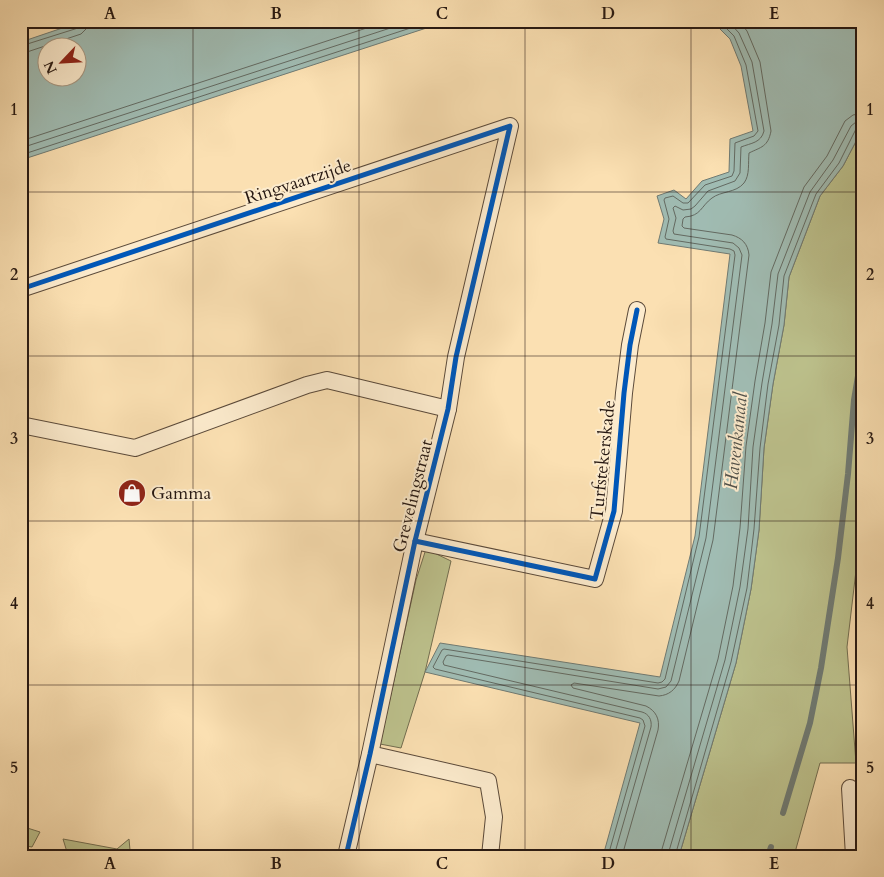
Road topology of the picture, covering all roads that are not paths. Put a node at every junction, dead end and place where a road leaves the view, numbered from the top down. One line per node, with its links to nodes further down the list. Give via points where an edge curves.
1 (492, 202): 2 (street, Ringvaartzijde, via 510,126); 4 (street, Grevelingstraat, via 456,357)
2 (21, 289)
3 (637, 310): 6 (street, Turfstekerskade, via 624,393 614,511 596,579)
4 (448, 408): 5 (street, via 327,380 135,448); 6 (street, Grevelingstraat)
5 (21, 424)
6 (415, 541): 7 (street, Grevelingstraat)
7 (370, 754): 9 (street, Grevelingstraat); 10 (street, via 488,781 494,817)
8 (850, 788): 11 (street)
9 (346, 856)
10 (490, 856)
11 (854, 856)

